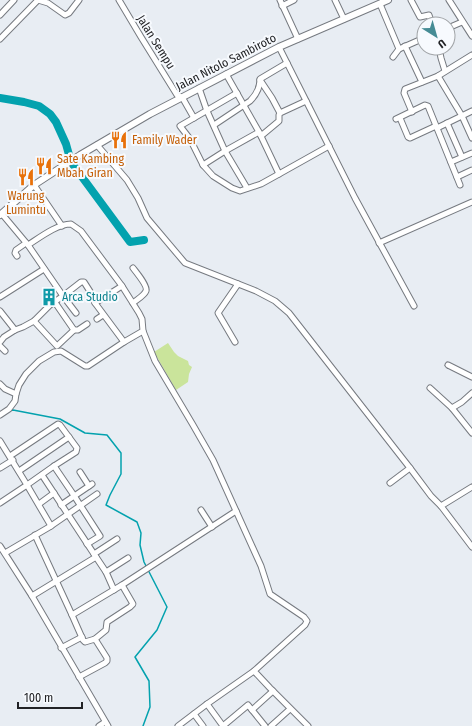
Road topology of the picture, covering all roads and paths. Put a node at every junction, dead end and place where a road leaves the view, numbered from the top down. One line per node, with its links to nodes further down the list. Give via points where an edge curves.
1 (14, 0): 14 (street)
2 (38, 0): 11 (street); 20 (street)
3 (79, 0): 11 (street, via 65,15)
4 (119, 0): 37 (street, Jalan Sempu)
5 (280, 0): 13 (street)
6 (294, 0): 13 (street)
7 (335, 0): 16 (street)
8 (388, 0): 12 (street, Jalan Nitolo Sambiroto)
9 (411, 0): 15 (street)
10 (449, 0): 17 (street)
11 (49, 2)
12 (380, 4): 16 (street, Jalan Nitolo Sambiroto); 25 (street)
13 (282, 6): 21 (street)
14 (0, 15)
15 (419, 16)
16 (344, 19): 21 (street, Jalan Nitolo Sambiroto)
17 (462, 22): 18 (street); 19 (street)
18 (456, 25)
19 (472, 36)
20 (0, 38)
21 (298, 39): 24 (street, Jalan Nitolo Sambiroto)
22 (416, 41): 23 (street)
23 (405, 46): 25 (street); 34 (street)
24 (279, 47): 29 (street); 31 (street, Jalan Nitolo Sambiroto)
25 (400, 49): 27 (street)
26 (472, 55): 30 (street)
27 (393, 56)
28 (441, 56): 30 (street)
29 (287, 63): 33 (street); 38 (street)
30 (445, 71): 32 (street)
31 (226, 74): 35 (street, Jalan Nitolo Sambiroto); 36 (street)
32 (438, 76): 34 (street); 44 (street)
33 (260, 79): 39 (street, via 260,86 254,98); 43 (street)
34 (422, 82): 42 (street, via 404,91)
35 (198, 88): 37 (street, Jalan Nitolo Sambiroto); 40 (street)
36 (237, 93): 39 (street); 40 (street)
37 (179, 97): 45 (street, Jalan Sempu); 52 (street, Jalan Nitolo Sambiroto)
38 (306, 100): 43 (street); 53 (street)
39 (244, 106): 47 (street); 50 (street)
40 (206, 111): 45 (street); 47 (street)
41 (472, 111): 44 (street)
42 (412, 112): 48 (street, via 428,106); 48 (street, via 398,119 410,138)
43 (280, 113): 50 (street, via 279,121)
44 (462, 116): 46 (street); 49 (street)
45 (194, 118): 58 (street, via 180,126 190,139)
46 (447, 123): 48 (street); 56 (street)
47 (214, 125): 54 (street)
48 (436, 127): 57 (street)
49 (471, 132): 51 (street)
50 (260, 134): 54 (street); 60 (street)
51 (472, 138)
52 (97, 145): 62 (street, Jalan Nitolo Sambiroto); 73 (street, via 127,180 147,218 185,263)
53 (329, 146): 60 (street); 68 (street)
54 (225, 151): 58 (street); 64 (street)
55 (472, 153): 56 (street)
56 (462, 157): 57 (street)
57 (451, 162): 61 (street)
58 (203, 165): 64 (street, via 213,176 232,188 240,191)
59 (472, 170): 61 (street)
60 (279, 174): 64 (street)
61 (457, 177): 63 (street)
62 (34, 185): 66 (street, Jalan Nitolo Sambiroto); 67 (street)
63 (460, 185)
64 (247, 188)
65 (472, 202): 68 (street)
66 (1, 215): 69 (street)
67 (62, 226): 69 (street); 74 (street, via 71,224 81,231)
68 (379, 243): 80 (street)
69 (27, 244): 70 (street, via 16,250); 72 (street)
70 (17, 256)
71 (133, 268): 79 (street, via 144,283 146,291)
72 (44, 269): 75 (street); 76 (street)
73 (238, 284): 92 (street, via 218,313); 111 (street, via 275,301 289,313)
74 (122, 286): 78 (street); 79 (street)
75 (62, 296): 77 (street); 78 (street, via 82,282); 82 (street)
76 (0, 297)
77 (54, 301): 85 (street); 88 (street)
78 (95, 303): 83 (street)
79 (133, 303): 89 (street, via 142,319)
80 (414, 306)
81 (0, 311): 87 (street)
82 (76, 313)
83 (103, 315): 84 (street); 91 (street)
84 (97, 319)
85 (34, 320): 87 (street); 94 (street)
86 (87, 324): 88 (street)
87 (15, 330): 90 (street)
88 (74, 330): 94 (street)
89 (143, 331): 91 (street); 127 (street, via 155,361 213,460)
90 (0, 342)
91 (124, 342): 94 (street, via 88,366)
92 (235, 342)
93 (0, 346): 95 (street)
94 (58, 349): 101 (street, via 39,361 26,374)
95 (4, 351)
96 (448, 365): 97 (street)
97 (472, 377)
98 (0, 384): 101 (street, via 4,389)
99 (430, 388): 102 (street)
100 (472, 393): 102 (street)
101 (16, 394): 103 (street, via 15,401)
102 (452, 408): 104 (street)
103 (2, 415)
104 (470, 426): 105 (street)
105 (472, 434)
106 (69, 437): 108 (street, via 58,424); 109 (street, via 77,448 76,452); 112 (street)
107 (0, 441): 108 (street)
108 (11, 458): 110 (street); 112 (street)
109 (54, 466): 114 (street); 120 (street)
110 (0, 468)
111 (410, 468): 115 (street); 125 (street, via 433,499)
112 (19, 471): 116 (street)
113 (80, 472): 117 (street)
114 (42, 475): 116 (street); 119 (street)
115 (390, 483)
116 (28, 485): 121 (street); 122 (street)
117 (90, 486): 120 (street); 124 (street, via 96,495)
118 (472, 487): 125 (street)
119 (54, 494): 122 (street); 123 (street)
120 (75, 496): 123 (street); 124 (street)
121 (0, 503)
122 (39, 504): 129 (street)
123 (61, 504): 128 (street)
124 (80, 506): 128 (street); 133 (street, via 100,536)
125 (442, 506): 135 (street)
126 (201, 510): 130 (street)
127 (236, 511): 130 (street); 148 (street, via 261,566 270,594 307,621)
128 (67, 514): 129 (street); 133 (street)
129 (51, 526): 131 (street)
130 (212, 527): 141 (street)
131 (35, 535): 136 (street); 140 (street)
132 (117, 539): 137 (street)
133 (88, 544): 137 (street)
134 (0, 546): 136 (street)
135 (472, 547)
136 (5, 554): 143 (street)
137 (95, 556): 139 (street); 140 (street)
138 (128, 558): 139 (street)
139 (106, 572): 142 (street)
140 (56, 581): 143 (street); 144 (street)
141 (122, 585): 142 (street); 146 (street, via 133,604 107,622 106,630)
142 (114, 590): 144 (street)
143 (32, 596): 147 (street)
144 (72, 615): 145 (street)
145 (82, 637): 146 (street, via 85,642); 147 (street)
146 (95, 639): 149 (street, via 107,661)
147 (61, 648): 149 (street)
148 (254, 671): 150 (street); 151 (street)
149 (79, 677): 155 (street)
150 (273, 691): 152 (street); 153 (street)
151 (207, 704): 154 (street); 159 (street)
152 (290, 709): 161 (street); 162 (street)
153 (252, 710): 159 (street, via 248,705); 160 (street)
154 (194, 714): 157 (street); 158 (street)
155 (107, 724): 156 (street)
156 (99, 726)
157 (178, 726)
158 (203, 726)
159 (223, 726)
160 (265, 726)
161 (271, 726)
162 (308, 726)

